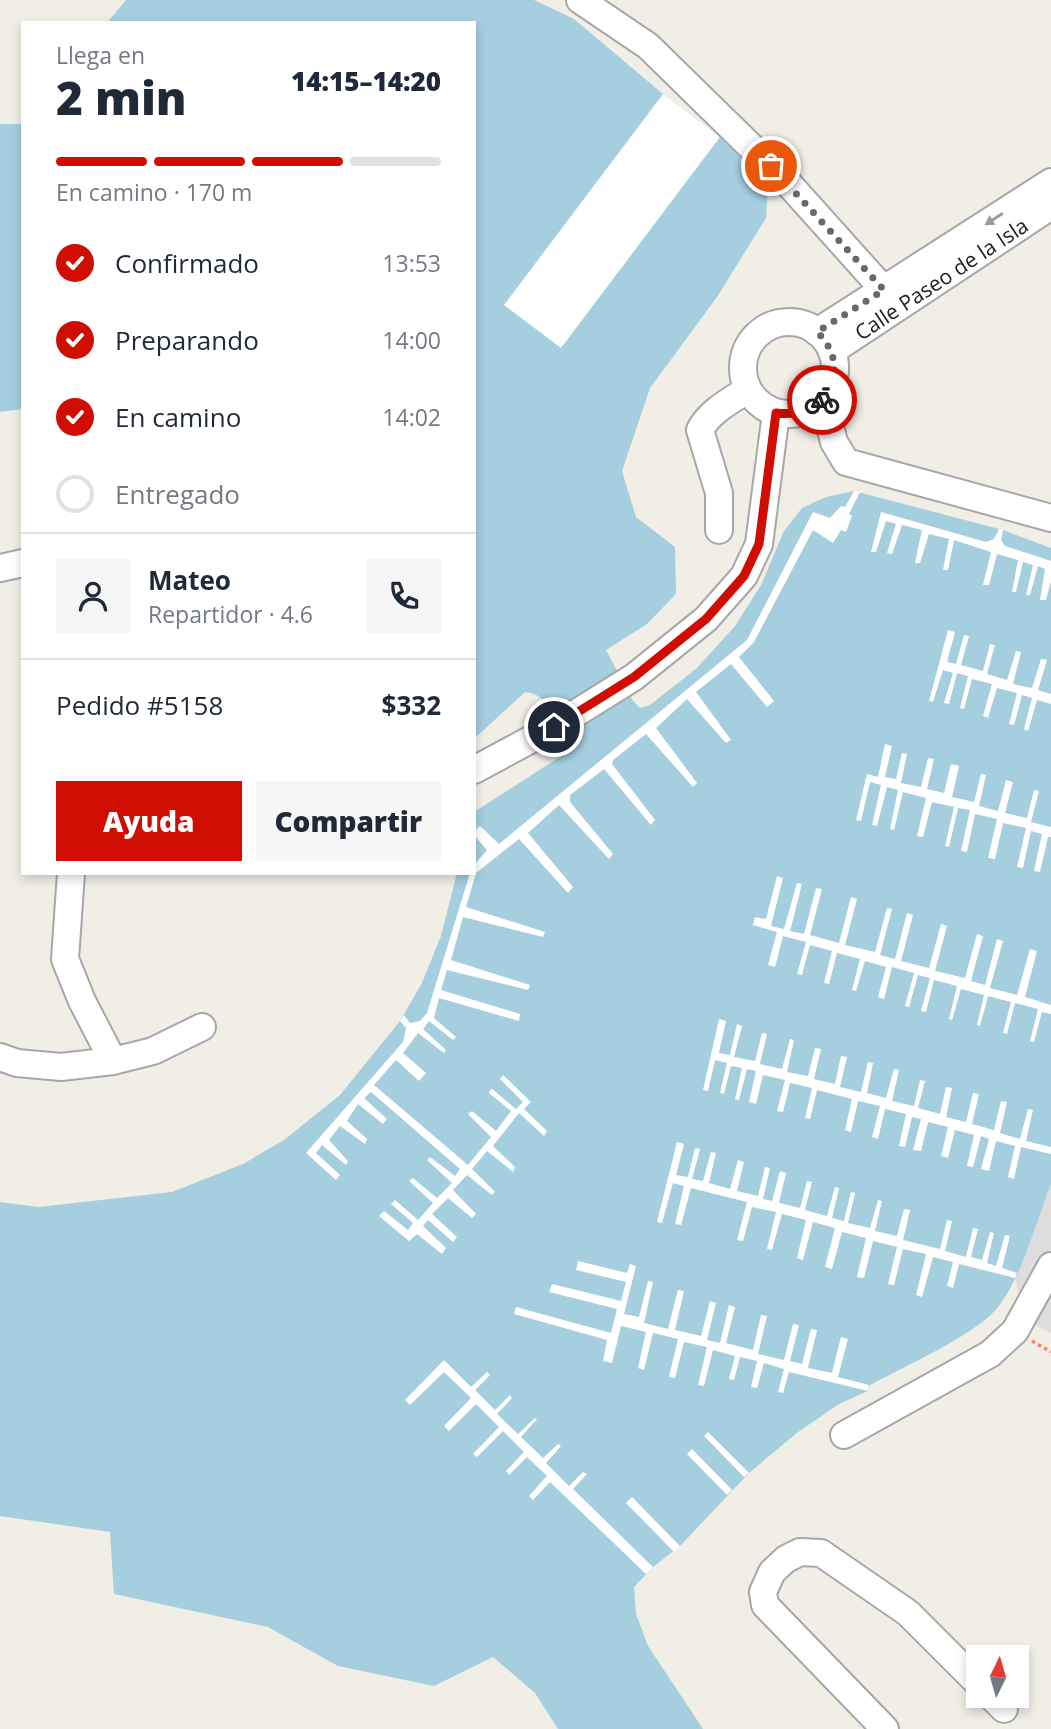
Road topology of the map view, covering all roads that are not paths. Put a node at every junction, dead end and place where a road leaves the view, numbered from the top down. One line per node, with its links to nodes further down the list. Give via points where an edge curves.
1 (580, 0): 4 (street, via 649,46 788,183)
2 (1051, 182): 4 (street, Calle Paseo de la Isla, one-way to 4)
3 (1051, 206): 5 (street, Calle Paseo de la Isla)
4 (884, 290): 5 (street, Calle Paseo de la Isla)
5 (825, 341): 6 (street, via 804,324 775,324 761,330 744,354); 7 (street, via 835,376)
6 (747, 390): 8 (street); 10 (street, via 715,412 700,430 719,493)
7 (823, 399): 8 (street, via 802,412); 9 (street, via 834,442 846,461)
8 (776, 413): 13 (street, via 759,544 744,576 706,619 634,677)
9 (1051, 518)
10 (719, 530)
11 (21, 563): 12 (street)
12 (0, 568)
13 (476, 769)
14 (71, 875): 17 (street, via 65,959)
15 (202, 1027): 17 (street, via 153,1051)
16 (0, 1057): 17 (street, via 61,1067)
17 (113, 1060)
18 (1051, 1266): 19 (street, via 1015,1331 990,1354)
19 (844, 1435)
20 (966, 1671): 21 (street, via 908,1613 821,1553 800,1552 786,1559 767,1582 765,1605)
21 (885, 1729)

